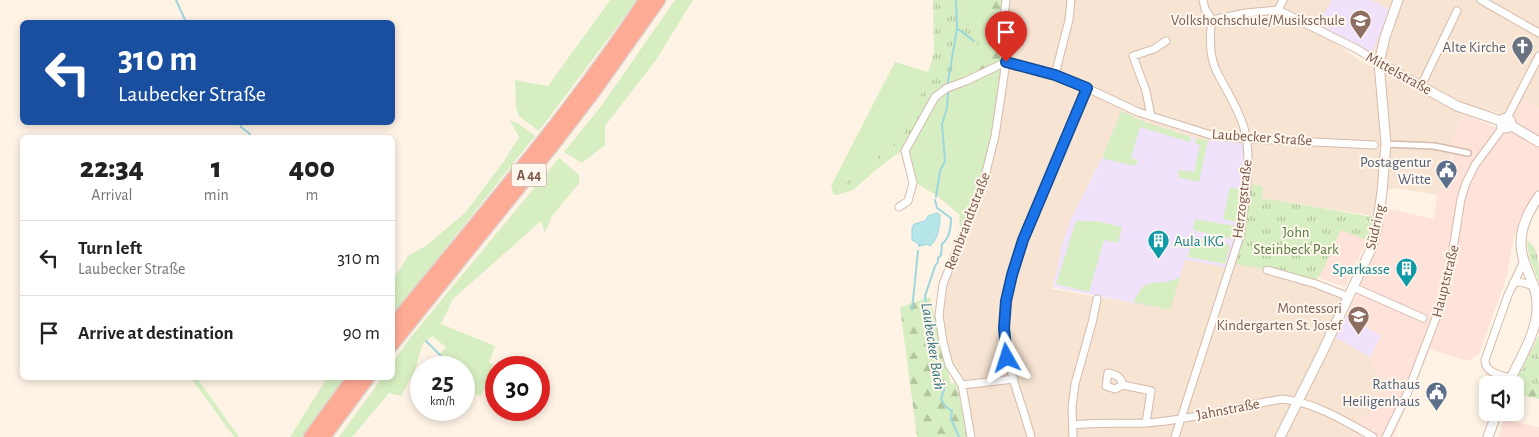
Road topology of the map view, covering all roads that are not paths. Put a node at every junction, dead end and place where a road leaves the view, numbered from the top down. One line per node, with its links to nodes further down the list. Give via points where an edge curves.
1 (645, 0): 37 (highway, A 44, via 513,179)
2 (658, 0): 38 (highway, A 44, via 572,121)
3 (1006, 0): 15 (street, Rembrandtstraße, via 1003,24)
4 (1071, 0): 17 (street)
5 (1203, 0): 11 (street, via 1204,9)
6 (1283, 0): 9 (street)
7 (1398, 0): 16 (street, Südring)
8 (1481, 0): 12 (street)
9 (1278, 10): 11 (street, Mittelstraße); 16 (street, Mittelstraße)
10 (1457, 12): 18 (street)
11 (1212, 20): 22 (street, Herzogstraße, via 1210,49 1218,76 1239,116)
12 (1539, 33)
13 (1166, 41): 20 (street, via 1134,56)
14 (1539, 56): 21 (street, Hauptstraße)
15 (1006, 62): 17 (street, Laubecker Straße); 28 (street, via 947,88 935,98 905,151 913,183 908,201); 45 (street, Rembrandtstraße, via 995,136 983,184 943,284 939,315 943,342 949,365)
16 (1379, 63): 18 (street, Mittelstraße); 25 (street, Südring)
17 (1055, 75): 19 (street, Laubecker Straße)
18 (1420, 86): 21 (street, Mittelstraße, via 1463,108)
19 (1087, 88): 20 (street, Laubecker Straße); 41 (street, via 1023,240 1012,275 1004,328 1007,358)
20 (1151, 116): 22 (street, Laubecker Straße, via 1212,135)
21 (1505, 123): 23 (street, Mittelstraße); 59 (street, Hauptstraße, via 1466,183 1442,302 1407,394)
22 (1246, 138): 24 (street, Laubecker Straße); 47 (street, Herzogstraße, via 1248,159 1240,236)
23 (1539, 142)
24 (1374, 144)
25 (1386, 144): 26 (street, via 1434,146); 33 (street, Südring, via 1377,227 1371,249)
26 (1468, 153)
27 (1539, 196): 29 (street, via 1522,229)
28 (899, 207)
29 (1524, 261): 31 (street); 32 (street)
30 (1267, 270): 34 (street)
31 (1513, 283): 32 (street); 39 (street, via 1485,360 1490,371)
32 (1535, 286): 40 (street, via 1536,322)
33 (1353, 287): 34 (street, Südring); 36 (street)
34 (1349, 297): 46 (street, Südring)
35 (1097, 299): 50 (street, via 1075,384)
36 (1423, 318)
37 (395, 322)
38 (395, 341)
39 (1499, 376)
40 (1513, 376)
41 (1014, 379): 45 (street); 54 (street)
42 (352, 380): 51 (highway)
43 (367, 380): 52 (highway)
44 (1123, 384): 49 (street, via 1151,392)
45 (962, 385): 53 (street)
46 (1299, 401): 47 (street, Jahnstraße, via 1283,399); 57 (street, Südring); 58 (street, Jahnstraße, via 1332,414)
47 (1181, 418): 49 (street, Jahnstraße); 56 (street, Herzogstraße)
48 (1494, 421): 60 (street)
49 (1146, 423): 50 (street, Jahnstraße)
50 (1073, 425): 55 (street)
51 (310, 437)
52 (324, 437)
53 (971, 437)
54 (1031, 437)
55 (1073, 437)
56 (1175, 437)
57 (1280, 437)
58 (1374, 437)
59 (1386, 437)
60 (1488, 437)

